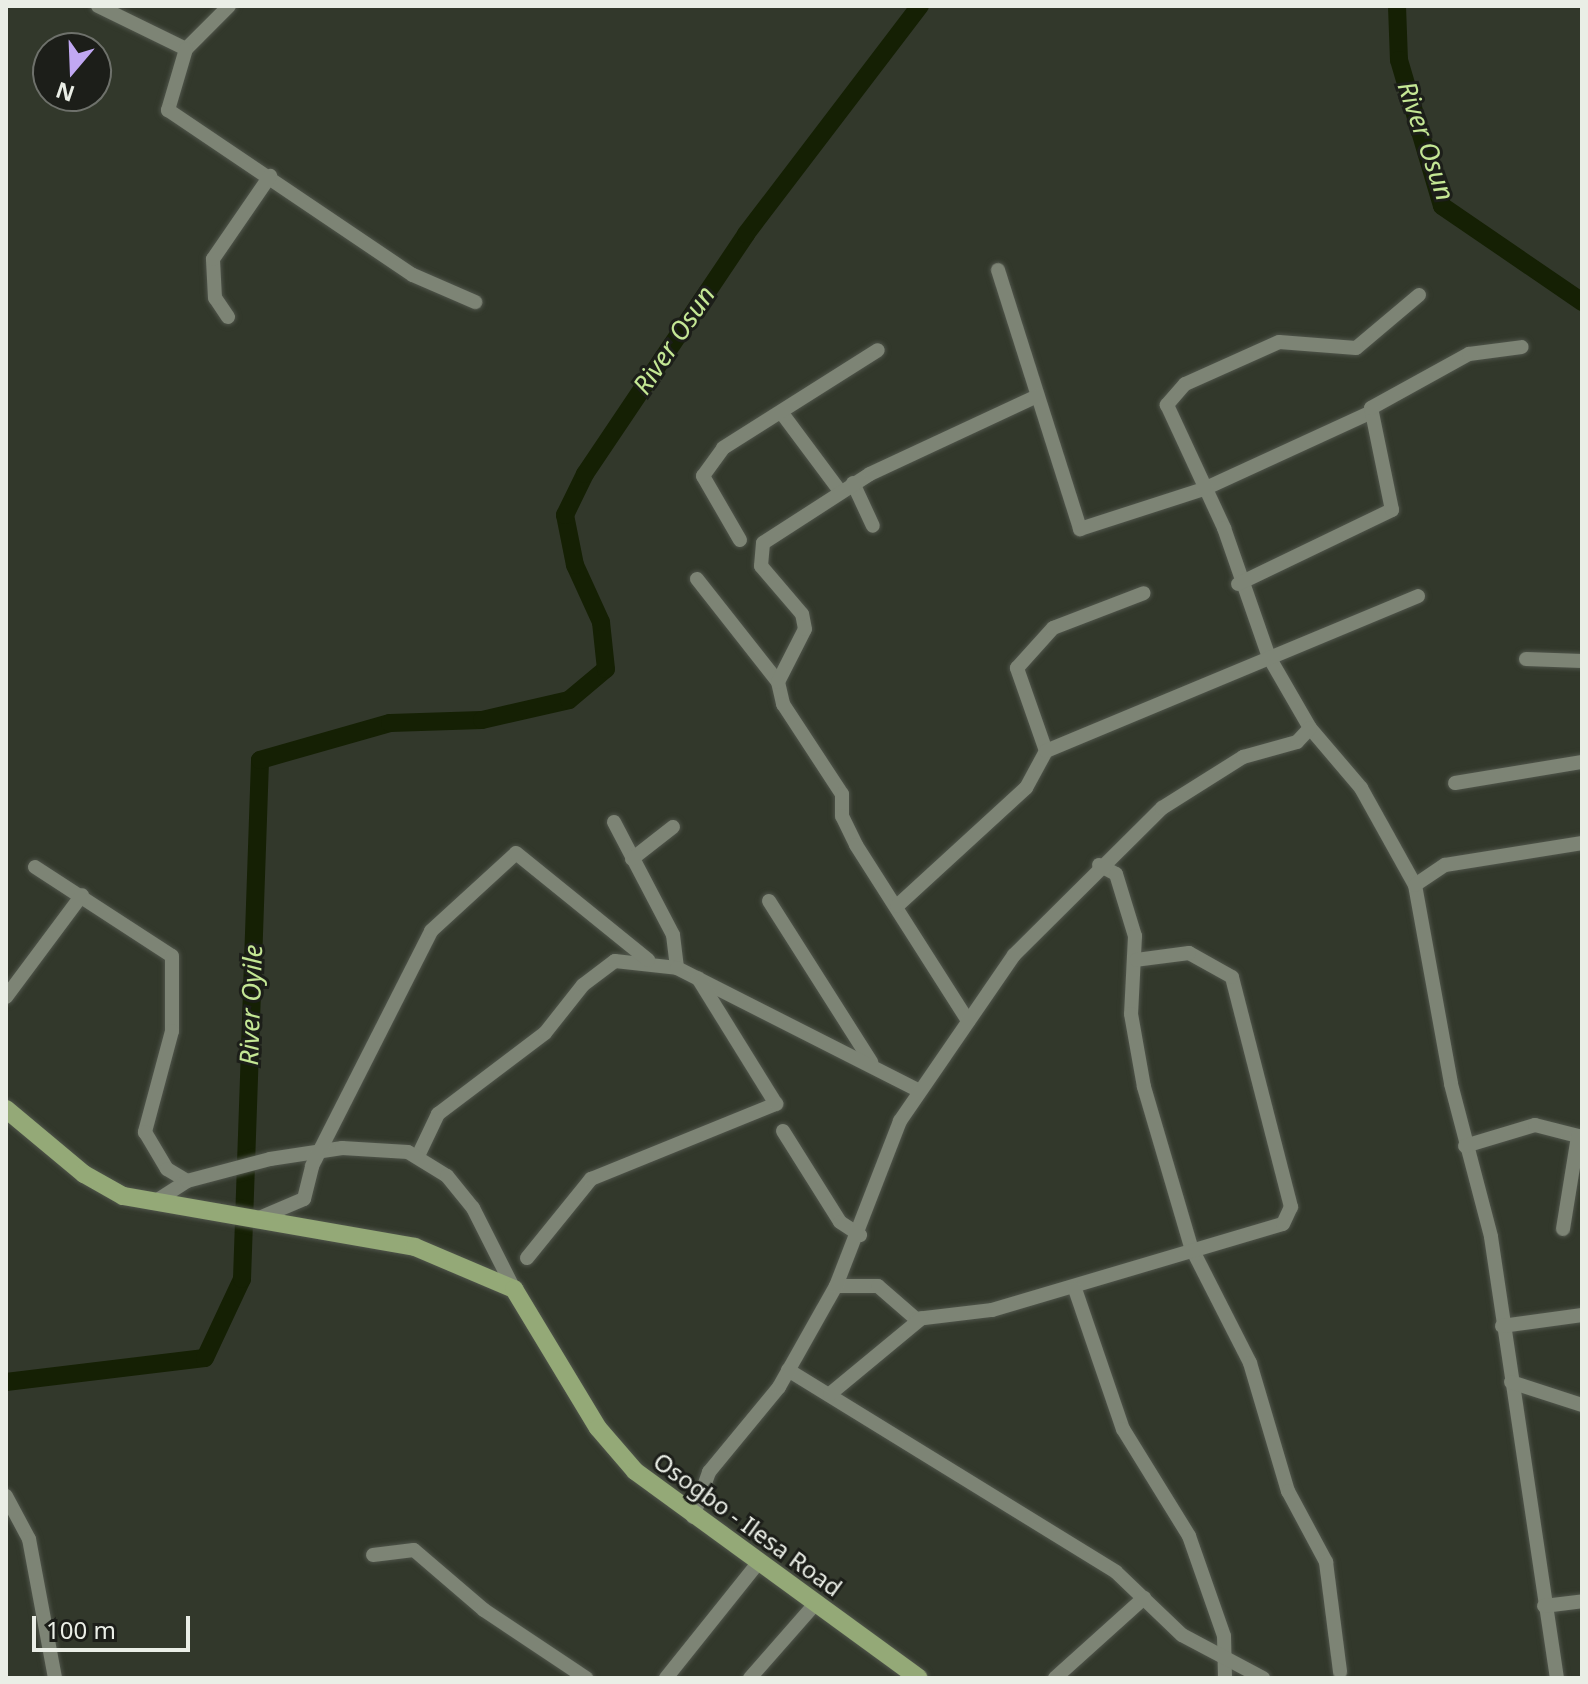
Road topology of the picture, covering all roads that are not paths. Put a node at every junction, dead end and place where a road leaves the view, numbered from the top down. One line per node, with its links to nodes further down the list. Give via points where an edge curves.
1 (98, 6): 3 (street)
2 (229, 6): 3 (street)
3 (186, 49): 4 (street, via 168,110)
4 (270, 176): 7 (street, via 413,275); 8 (street, via 213,259 215,298)
5 (998, 270): 11 (street)
6 (1419, 295): 15 (street, via 1356,348 1279,342 1179,388 1167,405)
7 (475, 302)
8 (228, 317)
9 (1522, 347): 12 (street, via 1469,354)
10 (878, 350): 13 (street)
11 (1037, 396): 14 (street); 15 (street, via 1074,526)
12 (1367, 414): 15 (street); 19 (street, via 1382,444 1392,510)
13 (784, 416): 14 (street); 17 (street, via 723,448 703,476)
14 (846, 487): 16 (street); 25 (street, via 781,527 759,551 761,566 802,614 805,629)
15 (1204, 489): 19 (street, via 1224,528)
16 (873, 526)
17 (740, 540)
18 (697, 579): 25 (street)
19 (1238, 584): 22 (street)
20 (1144, 593): 27 (street, via 1053,628 1017,668)
21 (1418, 596): 22 (street)
22 (1269, 657): 26 (street); 27 (street)
23 (1526, 659): 24 (street)
24 (1582, 661)
25 (778, 682): 39 (street, via 783,704 842,794 842,816 856,845)
26 (1310, 728): 34 (street, via 1297,742 1243,757 1162,808); 36 (street, via 1361,788)
27 (1046, 751): 39 (street, via 1026,788)
28 (1582, 762): 29 (street)
29 (1455, 783)
30 (614, 822): 33 (street)
31 (673, 827): 33 (street)
32 (1582, 843): 36 (street, via 1445,865)
33 (632, 859): 42 (street, via 673,935)
34 (1099, 865): 41 (street, via 1110,866 1123,889); 45 (street, via 1014,955)
35 (35, 867): 37 (street)
36 (1415, 885): 51 (street)
37 (82, 895): 44 (street); 54 (street, via 134,937 168,952 176,966 172,1031 145,1132 167,1169)
38 (769, 901): 46 (street)
39 (897, 906): 45 (street)
40 (648, 960): 42 (street); 52 (street, via 516,853 431,931); 53 (street, via 598,970 545,1033 438,1114)
41 (1136, 960): 59 (street, via 1131,1014 1144,1087); 59 (street, via 1189,953 1232,977 1291,1207 1283,1224)
42 (677, 968): 43 (street)
43 (698, 978): 46 (street); 60 (street, via 776,1104 591,1179)
44 (6, 997)
45 (968, 1021): 47 (street)
46 (871, 1062): 47 (street)
47 (919, 1091): 58 (street, via 877,1169)
48 (6, 1109): 55 (main road, via 102,1186)
49 (783, 1131): 58 (street, via 840,1222)
50 (1580, 1137): 51 (street, via 1535,1125); 57 (street)
51 (1465, 1146): 66 (street, via 1491,1237)
52 (325, 1150): 53 (street, via 390,1148); 54 (street); 56 (street, via 304,1199)
53 (418, 1156): 62 (street, via 473,1208)
54 (187, 1181): 55 (street)
55 (153, 1203): 56 (main road)
56 (253, 1221): 62 (main road, via 415,1247)
57 (1563, 1229)
58 (860, 1235): 61 (street)
59 (1191, 1247): 63 (street); 80 (street, via 1250,1363 1288,1491 1326,1562)
60 (527, 1258)
61 (836, 1286): 65 (street, via 878,1286 912,1318); 67 (street)
62 (514, 1289): 72 (main road, Osogbo - Ilesa Road, via 598,1428 635,1471)
63 (1075, 1289): 65 (street); 79 (street, via 1123,1429 1189,1536)
64 (1582, 1315): 66 (street)
65 (922, 1318): 69 (street)
66 (1502, 1326): 68 (street)
67 (788, 1370): 69 (street); 72 (street, via 709,1472)
68 (1511, 1382): 70 (street); 78 (street)
69 (830, 1394): 75 (street, via 1003,1509 1106,1565)
70 (1582, 1405)
71 (6, 1496): 81 (street, via 29,1539)
72 (693, 1517): 74 (main road, Osogbo - Ilesa Road)
73 (373, 1555): 82 (street, via 414,1550 484,1610)
74 (759, 1562): 77 (main road, Osogbo - Ilesa Road); 83 (street)
75 (1144, 1598): 79 (street, via 1182,1635); 86 (street)
76 (1582, 1601): 78 (street)
77 (816, 1603): 84 (street); 85 (main road, Osogbo - Ilesa Road)
78 (1544, 1606): 88 (street)
79 (1224, 1660): 87 (street)
80 (1340, 1672)
81 (55, 1678)
82 (586, 1678)
83 (666, 1678)
84 (750, 1678)
85 (919, 1678)
86 (1055, 1678)
87 (1263, 1678)
88 (1557, 1678)

